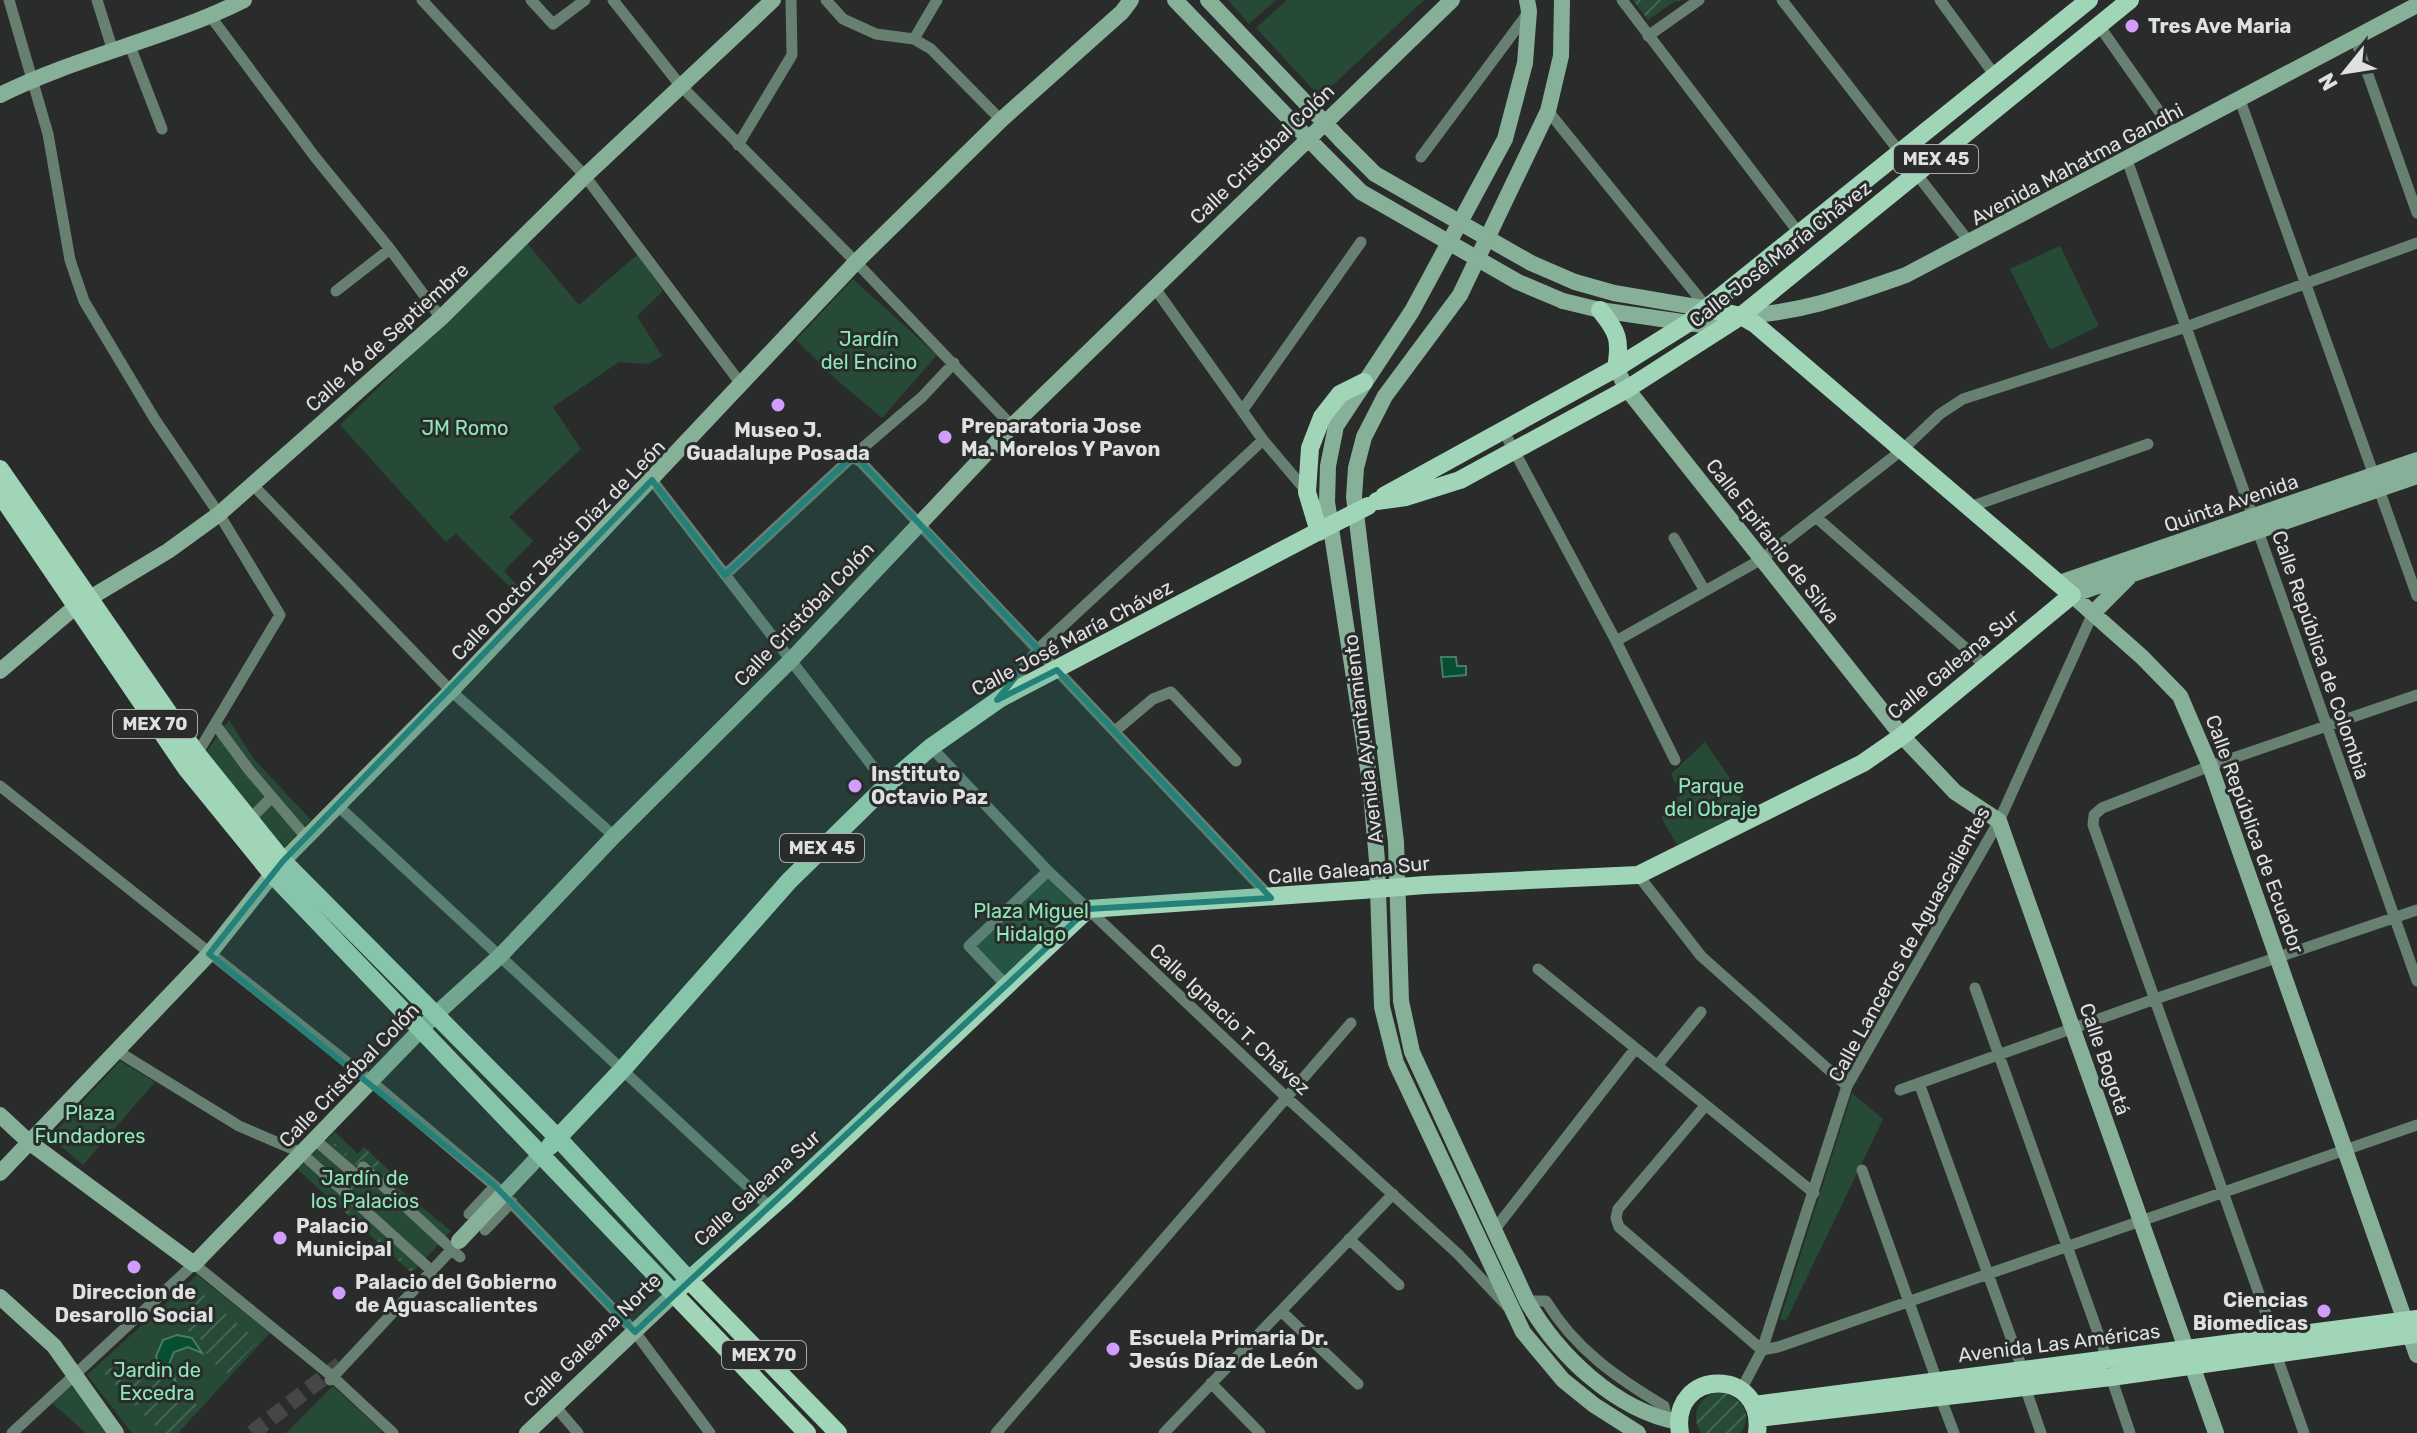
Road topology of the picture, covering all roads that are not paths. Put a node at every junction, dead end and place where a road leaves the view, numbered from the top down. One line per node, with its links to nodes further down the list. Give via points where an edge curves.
1 (9, 0): 32 (street)
2 (97, 0): 30 (street)
3 (244, 0): 25 (main road)
4 (422, 0): 47 (street)
5 (531, 0): 6 (street, via 553,24)
6 (585, 0)
7 (613, 0): 33 (street)
8 (773, 0): 33 (main road, Calle 16 de Septiembre)
9 (791, 0): 42 (street, via 792,55)
10 (826, 0): 29 (street, via 843,19 876,34)
11 (937, 0): 29 (street)
12 (1131, 0): 37 (main road, Calle Doctor Jesús Díaz de León)
13 (1175, 0): 41 (main road)
14 (1208, 0): 38 (main road)
15 (1452, 0): 38 (main road, Calle Cristóbal Colón)
16 (1562, 0): 36 (main road, Avenida Ayuntamiento, via 1561,56)
17 (1622, 0): 27 (street)
18 (1699, 0): 27 (street)
19 (1940, 0): 31 (street)
20 (2089, 0): 31 (main road, Calle José María Chávez / MEX 45)
21 (2130, 0): 26 (main road, Calle José María Chávez / MEX 45)
22 (1788, 2): 43 (street)
23 (2417, 5): 28 (main road, Avenida Mahatma Gandhi)
24 (1528, 6): 44 (street); 67 (main road, Avenida Ayuntamiento, via 1525,63 1505,139 1412,311)
25 (211, 17): 30 (main road); 53 (street)
26 (2100, 27): 40 (street); 46 (main road, Calle José María Chávez / MEX 45)
27 (1648, 36): 49 (street)
28 (2355, 38): 35 (main road, Avenida Mahatma Gandhi); 48 (street)
29 (914, 39): 37 (street, via 931,49)
30 (122, 48): 32 (main road); 39 (street)
31 (1996, 77): 43 (main road, Calle José María Chávez / MEX 45)
32 (32, 79): 34 (main road); 88 (street, via 48,134 70,260 84,301)
33 (680, 85): 42 (street); 47 (main road, Calle 16 de Septiembre)
34 (0, 95)
35 (2240, 100): 40 (main road, Avenida Mahatma Gandhi); 55 (street)
36 (1548, 111): 58 (street); 176 (main road, Avenida Ayuntamiento, via 1460,295 1385,396 1364,437 1354,497 1396,842 1401,1001 1412,1052)
37 (1001, 120): 54 (main road, Calle Doctor Jesús Díaz de León)
38 (1323, 122): 41 (main road, Calle Cristóbal Colón); 58 (main road, bridge, via 1375,174 1531,263 1614,293)
39 (162, 129)
40 (2175, 134): 45 (main road, Avenida Mahatma Gandhi)
41 (1307, 138): 56 (main road, Calle Cristóbal Colón); 59 (main road, bridge, via 1361,192 1518,282)
42 (738, 145): 54 (street)
43 (1902, 153): 46 (street); 49 (main road, Calle José María Chávez / MEX 45)
44 (1421, 157)
45 (2127, 160): 51 (main road, Avenida Mahatma Gandhi); 63 (street, Calle República de Colombia)
46 (1918, 174): 51 (street); 60 (main road, Calle José María Chávez / MEX 45)
47 (585, 176): 61 (main road, Calle 16 de Septiembre); 68 (street)
48 (2417, 213)
49 (1799, 233): 58 (main road, Calle José María Chávez / MEX 45)
50 (1361, 242): 70 (street)
51 (1970, 243): 60 (main road, Avenida Mahatma Gandhi, via 1906,275 1837,299 1780,314)
52 (2417, 243): 55 (street)
53 (390, 249): 57 (street); 61 (street)
54 (856, 262): 65 (street); 68 (main road, Calle Doctor Jesús Díaz de León)
55 (2306, 285): 63 (street); 82 (street)
56 (1154, 287): 70 (street); 71 (main road, Calle Cristóbal Colón)
57 (336, 291)
58 (1708, 309): 60 (main road); 62 (main road, Calle José María Chávez / MEX 45)
59 (1600, 310): 62 (main road); 66 (main road, via 1615,329)
60 (1741, 316): 64 (main road, Calle José María Chávez / MEX 45); 75 (main road, Calle República de Ecuador)
61 (441, 318): 83 (main road, Calle 16 de Septiembre)
62 (1688, 323): 64 (main road); 66 (main road, Calle José María Chávez / MEX 45)
63 (2186, 327): 75 (street, via 1963,399); 91 (street, Calle República de Colombia)
64 (1723, 328): 69 (main road, Calle José María Chávez / MEX 45)
65 (954, 363): 71 (street); 77 (street)
66 (1616, 368): 69 (main road, Calle Epifanio de Silva); 72 (main road, Calle José María Chávez / MEX 45)
67 (1364, 382): 84 (main road, via 1340,394 1322,417 1310,448); 190 (main road, Avenida Ayuntamiento, via 1336,426 1327,502 1370,782 1382,1007 1396,1063)
68 (741, 384): 81 (main road, Calle Doctor Jesús Díaz de León)
69 (1627, 389): 76 (main road, Calle José María Chávez / MEX 45); 94 (main road, Calle Epifanio de Silva)
70 (1242, 411): 73 (street)
71 (1012, 426): 90 (main road, Calle Cristóbal Colón)
72 (1503, 430): 76 (street); 86 (main road, Calle José María Chávez / MEX 45)
73 (1263, 440): 84 (street); 103 (street)
74 (2148, 444): 87 (street)
75 (1902, 450): 87 (main road, Calle República de Ecuador); 89 (street)
76 (1513, 452): 86 (main road, Calle José María Chávez / MEX 45, via 1460,480); 102 (street)
77 (852, 457): 90 (street); 96 (street)
78 (2417, 460): 82 (main road, Quinta Avenida)
79 (0, 469): 100 (main road, MEX 70)
80 (2417, 476): 82 (main road, Quinta Avenida)
81 (652, 480): 96 (street); 108 (main road, Calle Doctor Jesús Díaz de León)
82 (2376, 482): 91 (main road, Quinta Avenida); 99 (street)
83 (252, 484): 88 (main road, Calle 16 de Septiembre); 108 (street)
84 (1307, 492): 92 (main road)
85 (0, 494): 100 (main road, MEX 70)
86 (1372, 504): 92 (main road, Calle José María Chávez / MEX 45, bridge)
87 (1970, 507): 97 (main road, Calle República de Ecuador)
88 (219, 514): 100 (main road, Calle 16 de Septiembre); 111 (street, via 280,615)
89 (1817, 518): 94 (street); 105 (street)
90 (918, 522): 103 (street); 104 (main road, Calle Cristóbal Colón)
91 (2255, 524): 95 (main road, Quinta Avenida); 97 (main road, Quinta Avenida); 112 (street, Calle República de Colombia)
92 (1320, 531): 106 (main road, Calle José María Chávez / MEX 45)
93 (1674, 538): 98 (street)
94 (1762, 559): 98 (street); 114 (main road, Calle Epifanio de Silva)
95 (2132, 574): 97 (main road, Quinta Avenida); 101 (main road)
96 (725, 575): 104 (street)
97 (2066, 589): 101 (main road, Calle República de Ecuador); 105 (main road, Calle Galeana Sur)
98 (1705, 591): 102 (street)
99 (2417, 596)
100 (81, 602): 107 (main road, Calle 16 de Septiembre); 116 (main road, MEX 70); 128 (main road, MEX 70, via 186,768)
101 (2093, 613): 119 (main road, Calle República de Ecuador, via 2180,696); 125 (street, Calle Lanceros de Aguascalientes)
102 (1616, 641): 117 (street)
103 (1038, 649): 106 (street); 110 (street)
104 (791, 660): 120 (street); 126 (main road, Calle Cristóbal Colón)
105 (1986, 666): 114 (main road, Calle Galeana Sur)
106 (1057, 670): 110 (main road, Calle José María Chávez / MEX 45); 113 (street)
107 (0, 671)
108 (451, 691): 123 (main road, Calle Doctor Jesús Díaz de León); 126 (street)
109 (2417, 695): 112 (street)
110 (1001, 698): 115 (main road, Calle José María Chávez / MEX 45)
111 (215, 724): 116 (street); 122 (street)
112 (2327, 726): 119 (street); 134 (street, Calle República de Colombia)
113 (1115, 731): 118 (street, via 1153,699 1171,692); 131 (street)
114 (1902, 736): 125 (main road, via 1955,792); 130 (main road, Calle Galeana Sur, via 1863,763)
115 (931, 747): 120 (main road, Calle José María Chávez / MEX 45); 129 (street, Calle Ignacio T. Chávez)
116 (197, 754): 128 (main road, MEX 70)
117 (1675, 760)
118 (1236, 761)
119 (2210, 766): 137 (main road, Calle República de Ecuador); 142 (street, via 2094,815 2093,825)
120 (887, 785): 152 (main road, Calle José María Chávez / MEX 45, via 789,881)
121 (0, 786): 135 (street)
122 (271, 798): 124 (street); 127 (street)
123 (337, 805): 127 (main road, Calle Doctor Jesús Díaz de León); 136 (street)
124 (254, 815)
125 (1999, 821): 147 (main road, Calle Bogotá); 155 (street, Calle Lanceros de Aguascalientes)
126 (614, 836): 136 (main road, Calle Cristóbal Colón)
127 (306, 837): 128 (main road, Calle Doctor Jesús Díaz de León)
128 (278, 868): 135 (main road, Calle Doctor Jesús Díaz de León); 144 (main road, MEX 70); 146 (main road, MEX 70)
129 (1048, 871): 132 (street, Calle Ignacio T. Chávez); 140 (street, via 969,946)
130 (1638, 875): 131 (main road, Calle Galeana Sur, bridge); 155 (street, via 1701,956)
131 (1271, 898): 132 (main road, Calle Galeana Sur)
132 (1088, 909): 140 (main road, Calle Galeana Sur); 157 (street, Calle Ignacio T. Chávez)
133 (2417, 910): 134 (street)
134 (2394, 917): 137 (street); 139 (street, Calle República de Colombia)
135 (209, 954): 149 (main road, Calle Doctor Jesús Díaz de León); 153 (street)
136 (501, 955): 144 (main road, Calle Cristóbal Colón); 152 (street)
137 (2278, 958): 142 (street); 164 (main road, Calle República de Ecuador)
138 (1538, 969): 148 (street)
139 (2417, 981)
140 (1006, 985): 173 (main road, Calle Galeana Sur)
141 (1975, 988): 150 (street)
142 (2155, 999): 147 (street); 170 (street)
143 (1701, 1012): 151 (street)
144 (435, 1015): 146 (main road, Calle Cristóbal Colón); 161 (main road, MEX 70)
145 (1351, 1023): 157 (street)
146 (420, 1029): 153 (main road, Calle Cristóbal Colón); 165 (main road, MEX 70)
147 (2074, 1030): 150 (street); 175 (main road, Calle Bogotá)
148 (1635, 1049): 151 (street); 176 (street)
149 (117, 1051): 162 (main road, Calle Doctor Jesús Díaz de León); 166 (street, via 239,1126)
150 (1998, 1056): 154 (street); 179 (street)
151 (1657, 1066): 158 (street)
152 (623, 1069): 161 (main road, Calle José María Chávez / MEX 45); 173 (street)
153 (372, 1082): 166 (main road, Calle Cristóbal Colón); 171 (street)
154 (1919, 1083): 156 (street); 183 (street)
155 (1847, 1086): 169 (street, Calle Lanceros de Aguascalientes)
156 (1900, 1090)
157 (1286, 1097): 172 (street, Calle Ignacio T. Chávez); 216 (street)
158 (1705, 1106): 169 (street); 194 (street, via 1618,1209 1616,1218 1619,1227)
159 (0, 1115): 162 (main road)
160 (2417, 1125): 164 (street)
161 (558, 1138): 165 (main road, MEX 45); 184 (main road, MEX 70)
162 (29, 1142): 168 (main road, Calle Doctor Jesús Díaz de León); 181 (main road)
163 (321, 1145): 180 (street)
164 (2345, 1150): 170 (street); 191 (main road, Calle República de Ecuador)
165 (542, 1153): 171 (main road); 186 (main road, MEX 70)
166 (305, 1156): 181 (main road, Calle Cristóbal Colón); 182 (street)
167 (1862, 1170): 188 (street)
168 (0, 1173)
169 (1814, 1193): 194 (street, Calle Lanceros de Aguascalientes)
170 (2224, 1193): 175 (street); 193 (street)
171 (503, 1194): 174 (street); 177 (street); 180 (main road); 192 (street)
172 (1393, 1194): 178 (street); 190 (street, Calle Ignacio T. Chávez)
173 (771, 1208): 184 (main road, Calle Galeana Sur)
174 (469, 1214)
175 (2141, 1222): 179 (street); 196 (main road, Calle Bogotá)
176 (1495, 1229): 207 (main road, Avenida Ayuntamiento, via 1527,1301 1552,1339 1624,1400)
177 (485, 1230)
178 (1349, 1239): 185 (street); 189 (street)
179 (2068, 1248): 183 (street); 197 (street)
180 (457, 1249): 182 (street)
181 (194, 1264): 198 (street); 200 (street)
182 (432, 1271): 200 (street)
183 (1988, 1275): 188 (street); 199 (street)
184 (688, 1279): 186 (main road, Calle Galeana Norte); 215 (main road, MEX 70)
185 (1399, 1285)
186 (673, 1295): 192 (main road, Calle Galeana Norte); 214 (main road, MEX 70)
187 (0, 1297): 198 (main road, via 54,1346)
188 (1909, 1303): 194 (street); 204 (street)
189 (1281, 1311): 201 (street); 202 (street)
190 (1511, 1311): 219 (main road, Avenida Ayuntamiento, via 1563,1380)
191 (2412, 1327): 193 (main road, Avenida Las Américas); 195 (main road, Calle República de Ecuador)
192 (635, 1332): 205 (main road, Calle Galeana Norte); 213 (street)
193 (2276, 1346): 196 (main road, Avenida Las Américas); 224 (street)
194 (1762, 1350): 203 (street, Calle Lanceros de Aguascalientes)
195 (2417, 1355)
196 (2189, 1357): 197 (main road, Avenida Las Américas); 223 (main road, Calle Bogotá)
197 (2110, 1369): 199 (main road, Avenida Las Américas); 222 (street)
198 (75, 1375): 209 (street); 210 (main road)
199 (2024, 1379): 204 (main road, Avenida Las Américas); 221 (street)
200 (330, 1380): 208 (street)
201 (1211, 1383): 217 (street); 218 (street)
202 (1358, 1384)
203 (1741, 1390): 206 (main road); 207 (main road, via 1724,1383 1705,1385 1689,1396)
204 (1939, 1390): 206 (main road, Avenida Las Américas); 220 (street)
205 (555, 1406): 211 (main road, Calle Galeana Norte); 212 (street)
206 (1758, 1424)
207 (1675, 1425)
208 (389, 1430)
209 (12, 1433)
210 (116, 1433)
211 (527, 1433)
212 (578, 1433)
213 (710, 1433)
214 (807, 1433)
215 (838, 1433)
216 (996, 1433)
217 (1164, 1433)
218 (1260, 1433)
219 (1638, 1433)
220 (1954, 1433)
221 (2041, 1433)
222 (2130, 1433)
223 (2216, 1433)
224 (2304, 1433)

